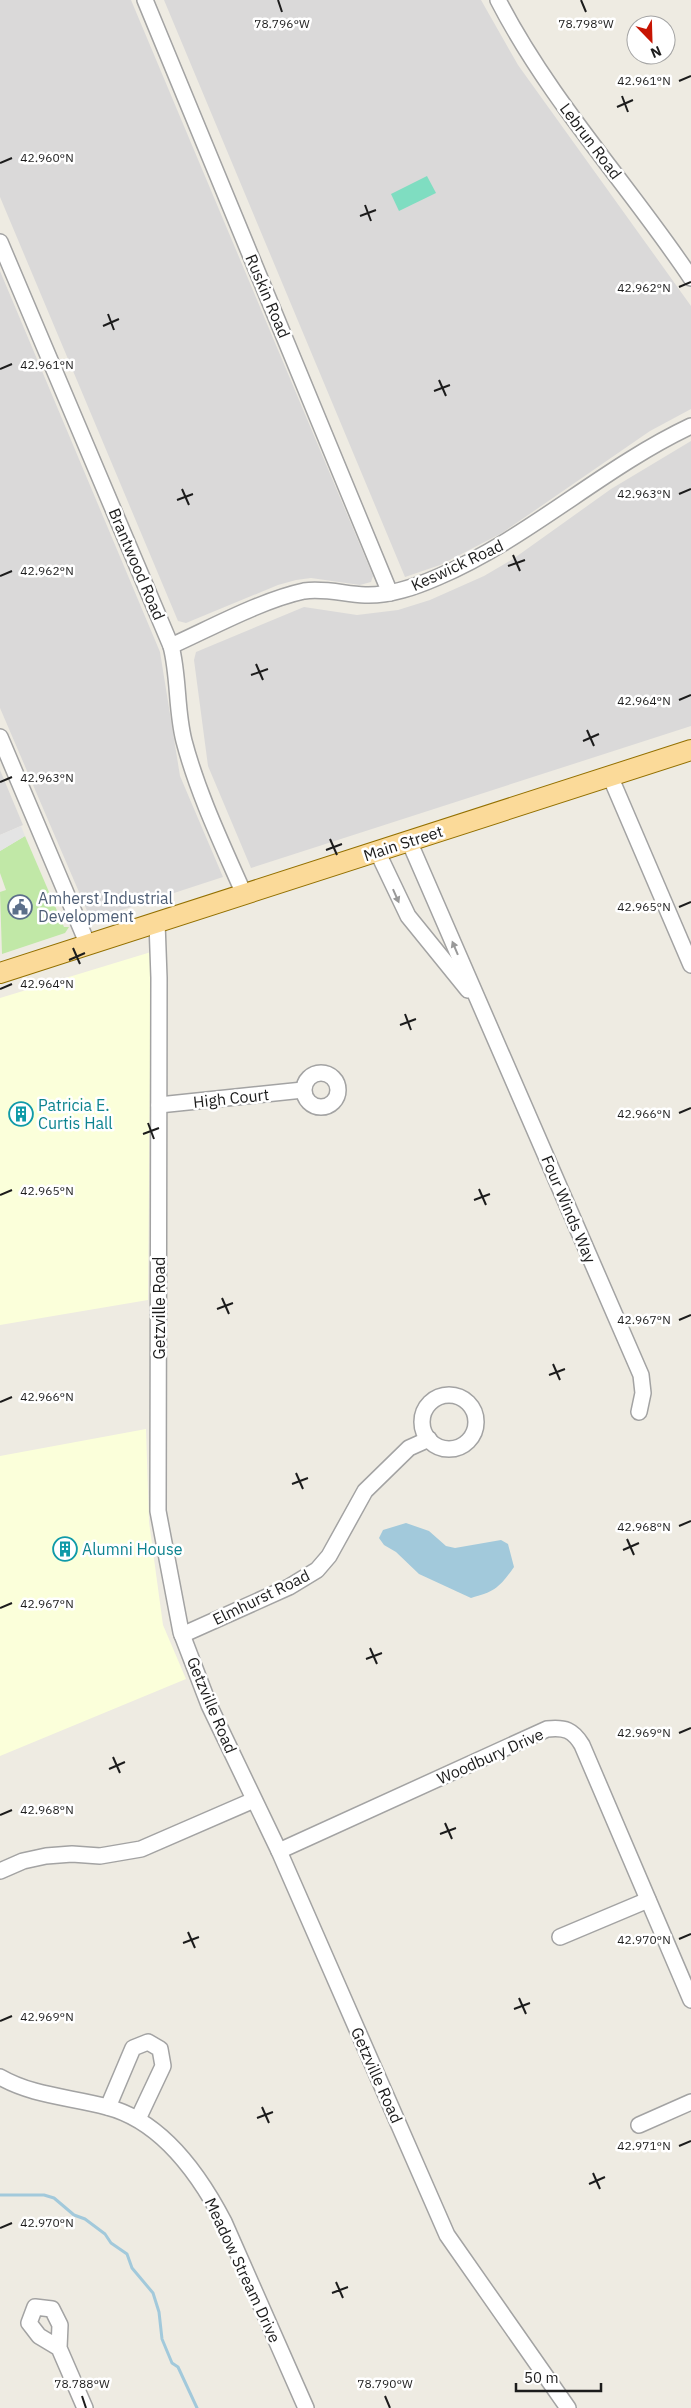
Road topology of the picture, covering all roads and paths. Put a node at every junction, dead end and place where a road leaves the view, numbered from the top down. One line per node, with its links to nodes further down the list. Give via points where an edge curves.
1 (145, 0): 6 (street, Ruskin Road)
2 (498, 0): 4 (street, Lebrun Road, via 533,62)
3 (0, 242): 7 (street, Brantwood Road)
4 (691, 278)
5 (691, 426): 6 (street, Keswick Road, via 663,439 478,559 436,578)
6 (390, 593): 7 (street, Keswick Road, via 304,592 274,600)
7 (171, 646): 13 (street, Brantwood Road, via 184,739 194,775)
8 (0, 737): 15 (street)
9 (691, 750): 10 (main road, Main Street)
10 (610, 776): 11 (main road, Main Street); 16 (street)
11 (409, 841): 12 (main road, Main Street); 18 (street, Four Winds Way, one-way to 11)
12 (377, 851): 13 (main road, Main Street); 18 (street, Four Winds Way, one-way to 18, via 408,916)
13 (244, 894): 14 (main road, Main Street)
14 (157, 922): 15 (main road, Main Street); 20 (street, Getzville Road)
15 (88, 945): 17 (main road, Main Street)
16 (691, 965)
17 (0, 973)
18 (482, 1009): 21 (street, Four Winds Way, via 640,1375 643,1393)
19 (304, 1090): 20 (street, High Court)
20 (159, 1105): 23 (street, Getzville Road, via 158,1511)
21 (639, 1412)
22 (429, 1440): 23 (street, Elmhurst Road, via 409,1448 365,1491 329,1556 317,1570)
23 (182, 1635): 24 (street, Getzville Road, via 209,1705)
24 (254, 1800): 25 (street, Getzville Road); 26 (street, via 140,1849 100,1856 46,1856)
25 (279, 1851): 27 (street, Woodbury Drive, via 547,1730 559,1728 575,1734 582,1745); 38 (street, Getzville Road, via 447,2235)
26 (0, 1871)
27 (648, 1900): 28 (street); 29 (street, Woodbury Drive)
28 (560, 1937)
29 (691, 2000)
30 (0, 2077): 32 (street, Meadow Stream Drive, via 33,2091)
31 (691, 2102): 34 (street)
32 (108, 2107): 33 (street, Meadow Stream Drive); 33 (street, via 133,2048 148,2042 160,2049 162,2066)
33 (138, 2119): 37 (street, Meadow Stream Drive, via 184,2159 211,2197)
34 (640, 2124)
35 (59, 2348): 36 (street)
36 (85, 2408)
37 (306, 2408)
38 (568, 2408)

